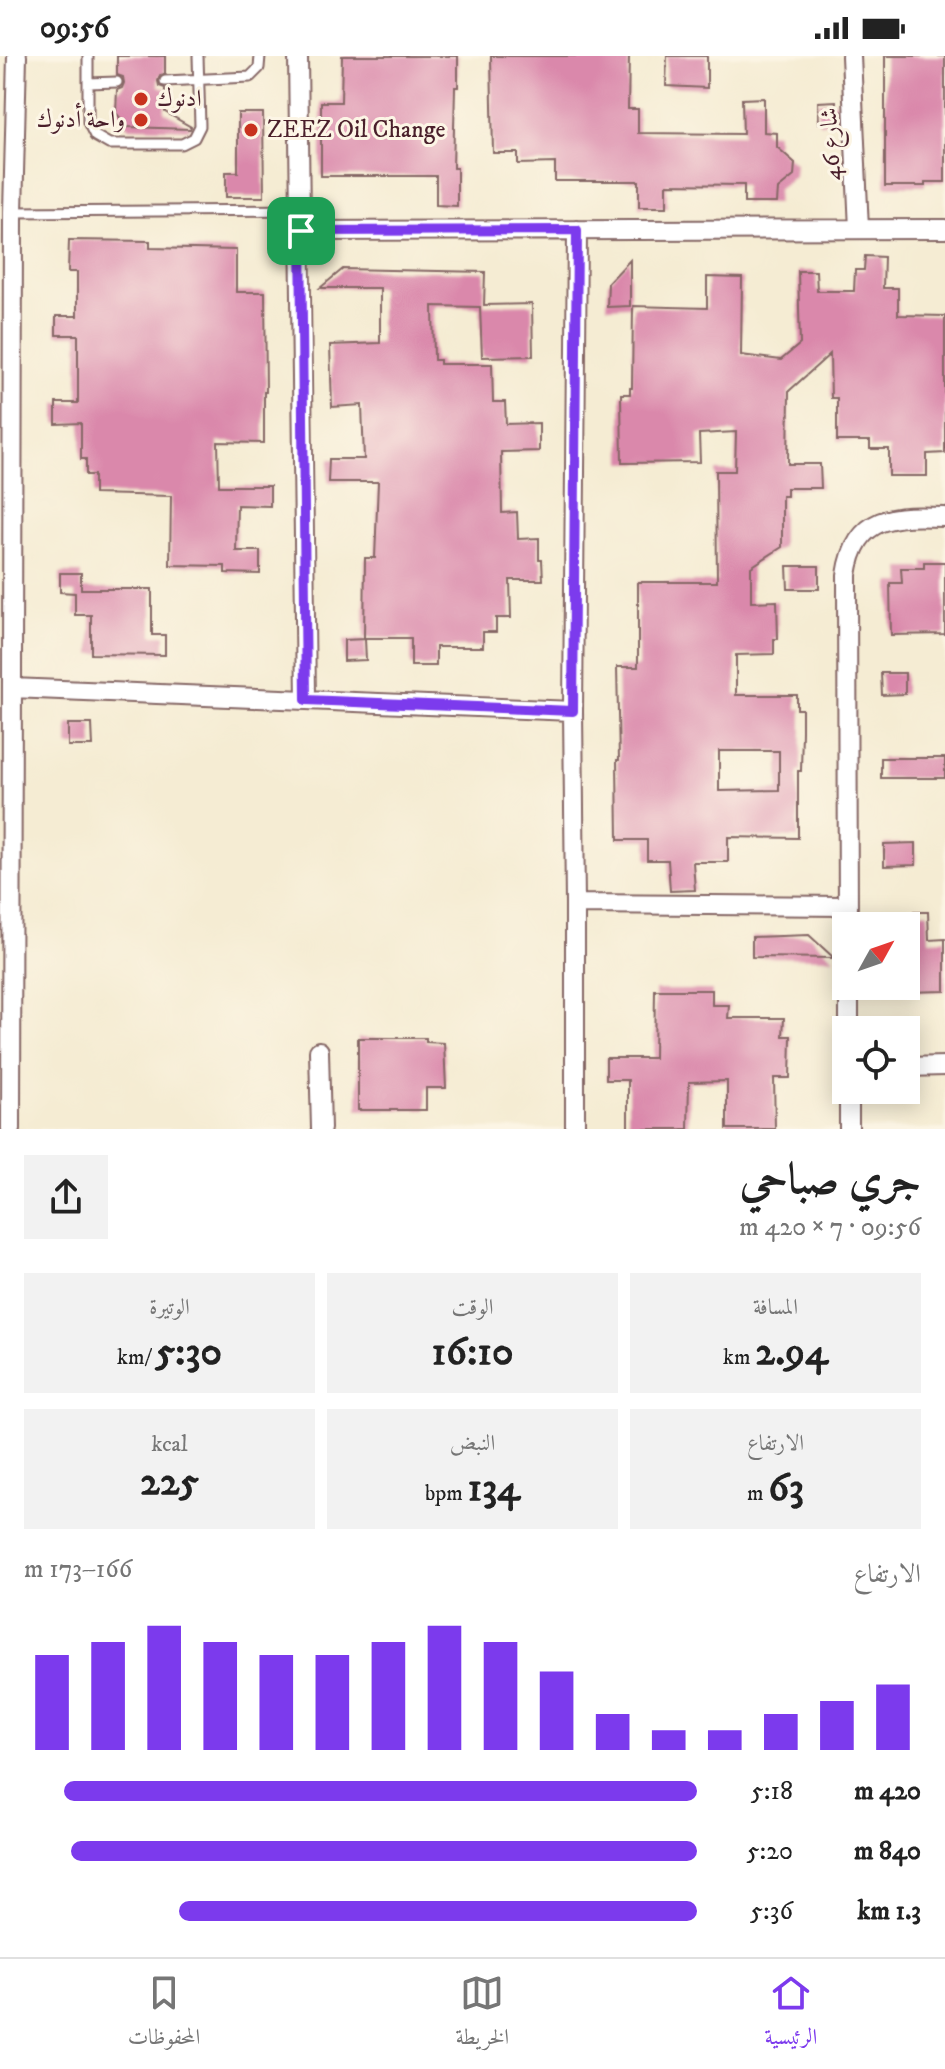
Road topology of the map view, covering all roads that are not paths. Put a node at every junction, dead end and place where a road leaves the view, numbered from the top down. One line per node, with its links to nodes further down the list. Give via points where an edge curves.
1 (17, 56): 12 (street)
2 (88, 56): 10 (lane)
3 (198, 56): 7 (lane)
4 (260, 56): 7 (lane, via 259,68 250,77)
5 (298, 56): 11 (street)
6 (851, 56): 13 (street, شارع 46)
7 (198, 80): 8 (lane); 10 (lane, via 200,126 194,138 182,144 101,141 88,122)
8 (165, 81)
9 (117, 82): 10 (lane)
10 (88, 83)
11 (301, 210): 12 (lane); 16 (street)
12 (13, 212): 18 (street)
13 (859, 229): 14 (street); 15 (street)
14 (945, 229)
15 (577, 230): 16 (street); 21 (street)
16 (301, 231): 20 (street)
17 (945, 517): 23 (street, via 882,521 868,530 850,558)
18 (6, 575): 19 (street)
19 (12, 688): 20 (street); 29 (street)
20 (306, 700): 21 (street)
21 (573, 711): 22 (street)
22 (575, 904): 23 (street); 31 (street)
23 (848, 906): 24 (street)
24 (848, 912)
25 (319, 1051): 30 (street)
26 (945, 1066): 27 (street)
27 (920, 1067)
28 (849, 1104): 32 (street)
29 (11, 1129)
30 (321, 1129)
31 (575, 1129)
32 (849, 1129)

